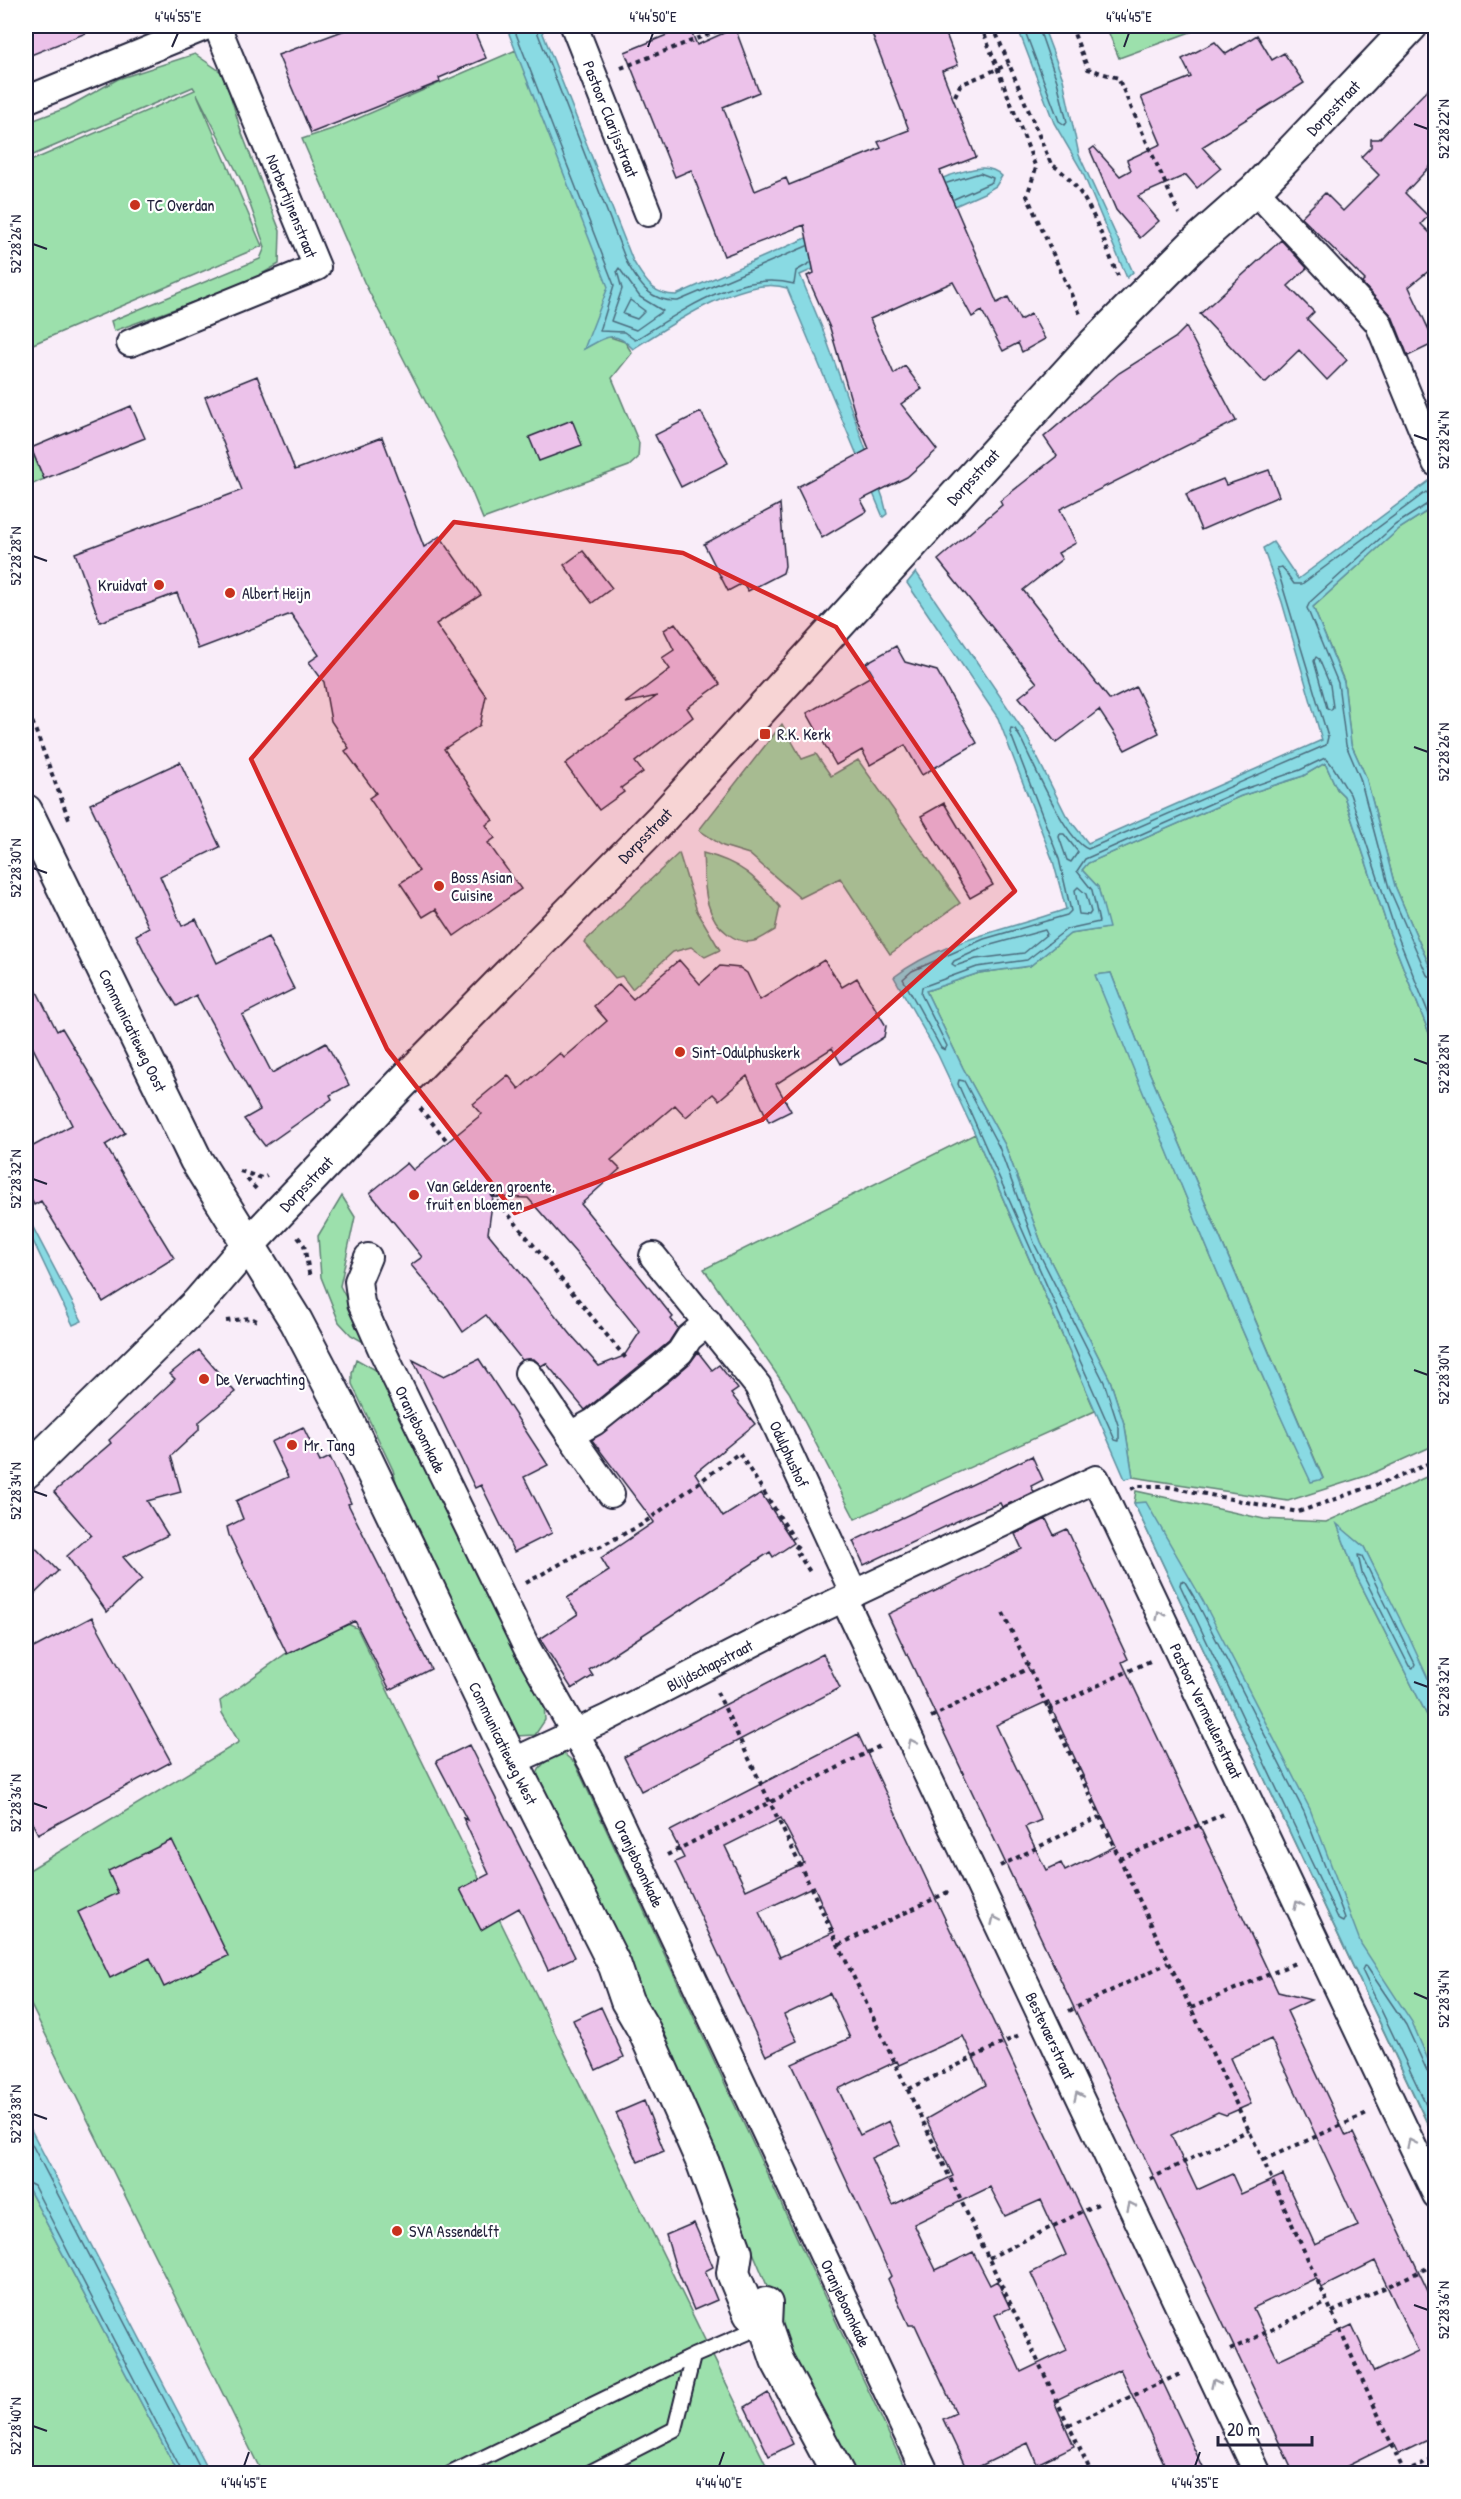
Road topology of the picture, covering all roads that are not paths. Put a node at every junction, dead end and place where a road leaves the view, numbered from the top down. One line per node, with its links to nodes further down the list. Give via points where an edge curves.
1 (207, 26): 5 (street)
2 (217, 26): 8 (street, Norbertijnenstraat, via 316,267)
3 (574, 26): 7 (street, Pastoor Clarijsstraat)
4 (1411, 26): 6 (street, Dorpsstraat)
5 (26, 100)
6 (1255, 190): 9 (street, via 1378,322); 11 (street, Dorpsstraat, via 1193,245 1094,345 662,818)
7 (648, 213)
8 (130, 344)
9 (1436, 463)
10 (26, 811): 11 (street, Communicatieweg Oost, via 196,1160)
11 (247, 1246): 17 (street, Dorpsstraat, via 198,1303); 21 (street, Communicatieweg West, via 296,1321)
12 (653, 1256): 14 (street, Odulphushof)
13 (368, 1257): 20 (street, Oranjeboomkade, via 358,1281 360,1303 527,1648)
14 (708, 1322): 16 (street, via 680,1352 594,1422); 19 (street, Odulphushof, via 758,1386)
15 (528, 1373): 16 (street)
16 (570, 1435): 18 (street)
17 (26, 1472)
18 (611, 1494)
19 (843, 1600): 20 (street, Blijdschapstraat); 22 (street, Pastoor Vermeulenstraat, one-way to 19, via 1096,1479); 29 (street, Bestevaerstraat, one-way to 19)
20 (575, 1732): 21 (street, Blijdschapstraat); 28 (street, Oranjeboomkade)
21 (512, 1762): 23 (street, Communicatieweg West, via 615,1966 627,2001 644,2030 703,2163 736,2253 752,2267 768,2308)
22 (1436, 2195)
23 (765, 2325): 24 (lane); 27 (street, Communicatieweg West, via 777,2360)
24 (693, 2356): 25 (lane); 26 (lane, via 675,2429)
25 (450, 2474)
26 (587, 2474)
27 (838, 2474)
28 (926, 2474)
29 (1258, 2474)

